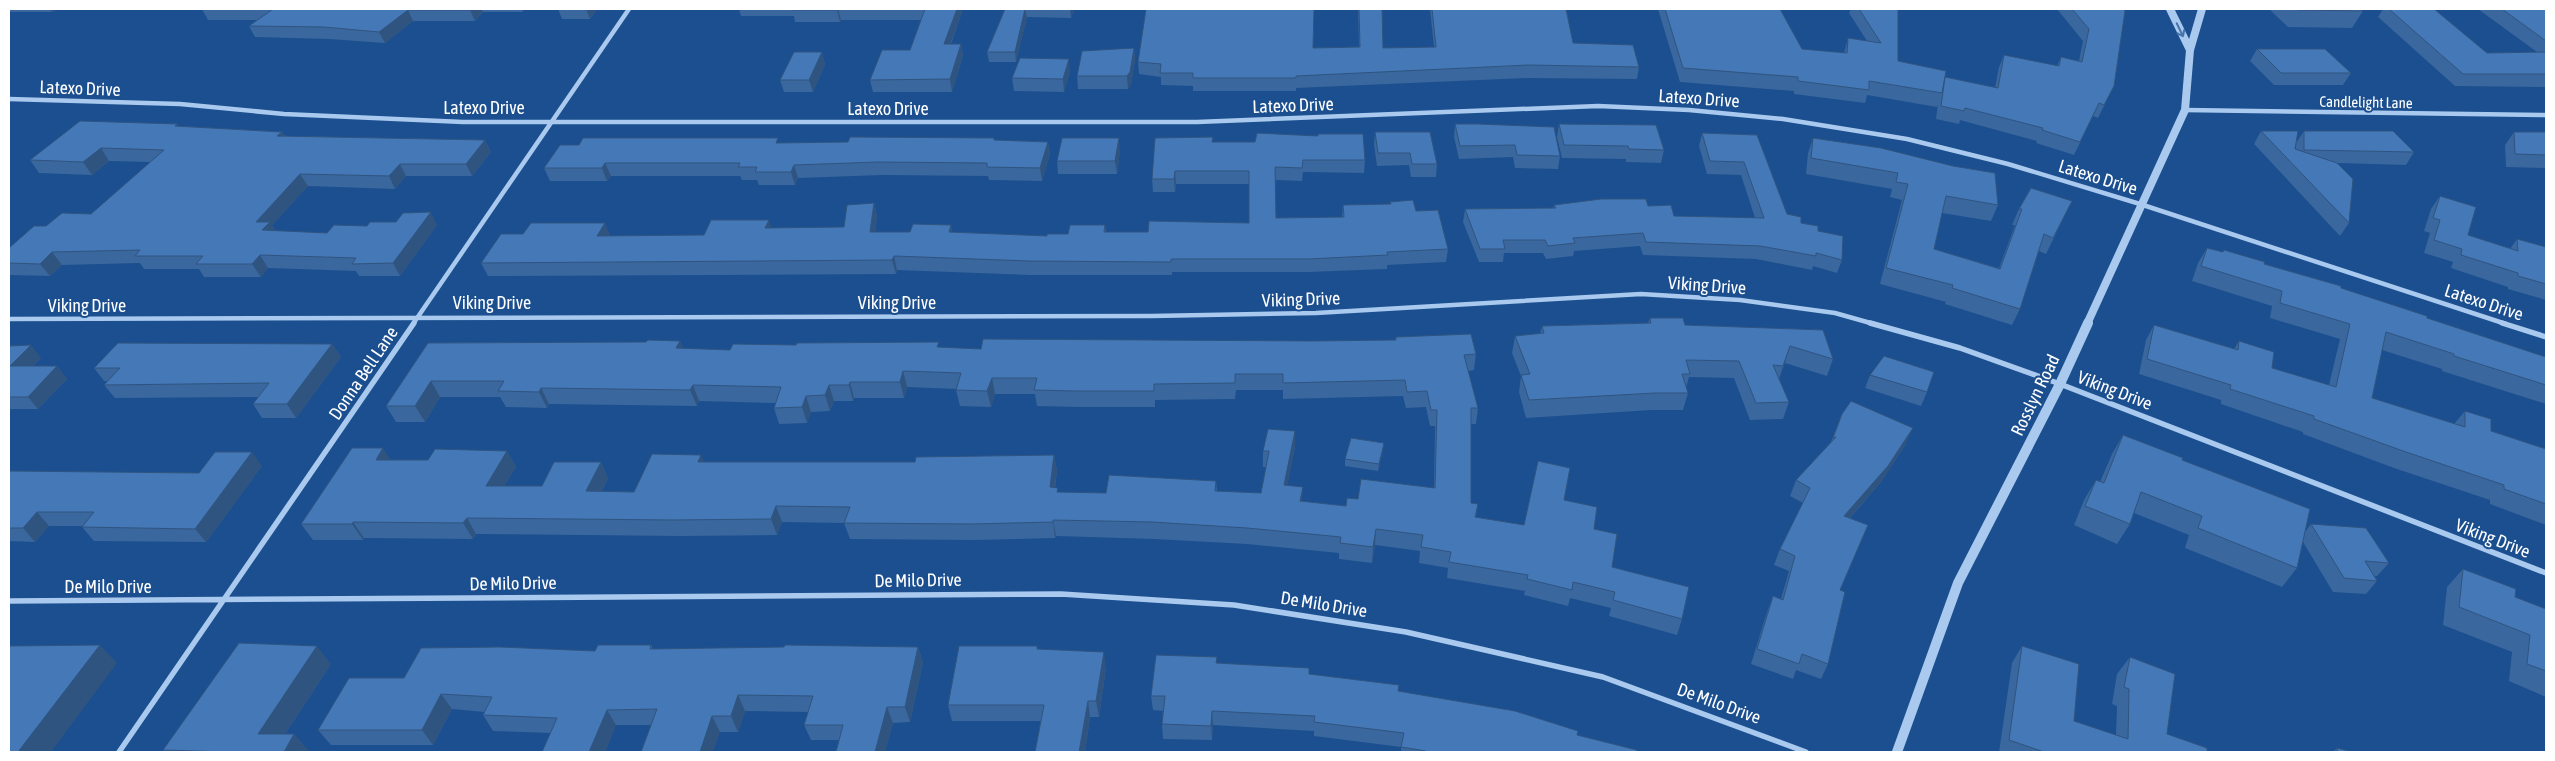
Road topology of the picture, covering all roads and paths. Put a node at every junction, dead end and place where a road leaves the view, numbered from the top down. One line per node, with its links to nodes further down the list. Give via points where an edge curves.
1 (629, 9): 8 (street, Donna Bell Lane)
2 (2170, 9): 4 (street, one-way to 4)
3 (2202, 9): 4 (street, Rosslyn Road)
4 (2190, 50): 6 (street, Rosslyn Road)
5 (9, 99): 8 (street, Latexo Drive, via 180,104 284,114 453,122)
6 (2185, 110): 7 (street, Candlelight Lane); 9 (street, Rosslyn Road)
7 (2546, 115)
8 (550, 121): 9 (street, Latexo Drive, via 1197,122 1598,106 1689,110 1783,119 1906,140 2008,164); 10 (street, Donna Bell Lane)
9 (2140, 204): 12 (street, Latexo Drive); 13 (street, Rosslyn Road)
10 (418, 316): 11 (street, Viking Drive); 13 (street, Viking Drive, via 1181,316 1316,313 1641,294 1740,300 1835,313 1960,348); 16 (street, Donna Bell Lane)
11 (9, 319)
12 (2546, 337)
13 (2060, 384): 14 (street, Viking Drive); 19 (street, Rosslyn Road, via 1958,584)
14 (2546, 573)
15 (9, 601): 16 (street, De Milo Drive)
16 (223, 601): 17 (street, Donna Bell Lane); 18 (street, De Milo Drive, via 1061,594 1234,604 1406,632 1603,677)
17 (119, 752)
18 (1806, 752)
19 (1897, 752)

